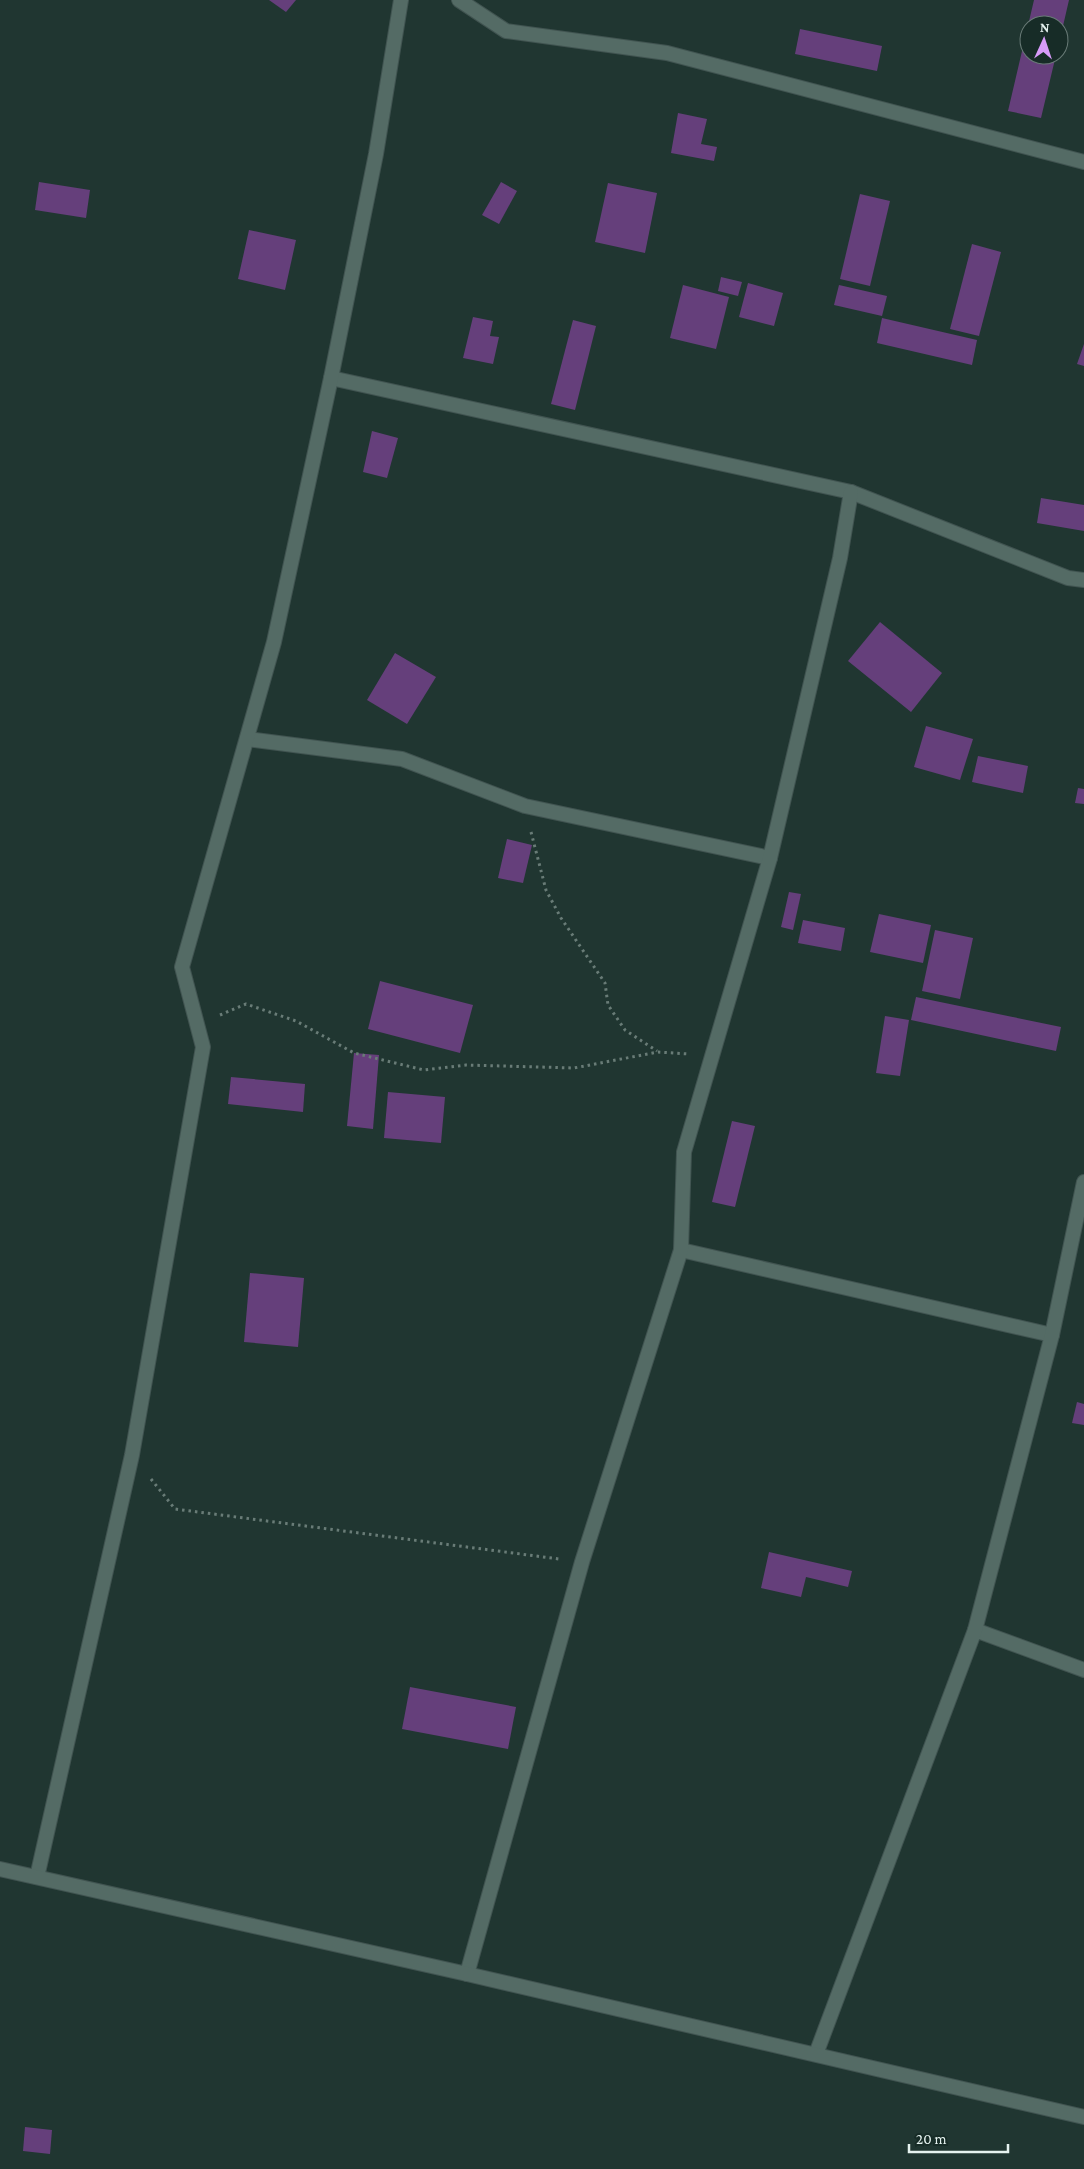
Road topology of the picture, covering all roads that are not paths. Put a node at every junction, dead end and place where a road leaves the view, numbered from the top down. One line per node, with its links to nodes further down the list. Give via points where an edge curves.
1 (402, 0): 4 (street, via 376,154)
2 (459, 0): 3 (street, via 506,31 667,53)
3 (1084, 162)
4 (331, 378): 5 (street); 7 (street, via 274,642)
5 (851, 492): 6 (street, via 1068,578); 8 (street, via 840,558)
6 (1084, 580)
7 (247, 739): 8 (street, via 402,760 525,806); 15 (street, via 182,966 203,1047 132,1455)
8 (770, 858): 10 (street, via 684,1152)
9 (1084, 1182): 11 (street)
10 (681, 1250): 11 (street); 16 (street, via 582,1562)
11 (1052, 1336): 12 (street)
12 (975, 1630): 13 (street); 17 (street)
13 (1084, 1670)
14 (0, 1869): 15 (street)
15 (37, 1877): 16 (street)
16 (467, 1974): 17 (street)
17 (816, 2054): 18 (street)
18 (1084, 2117)

